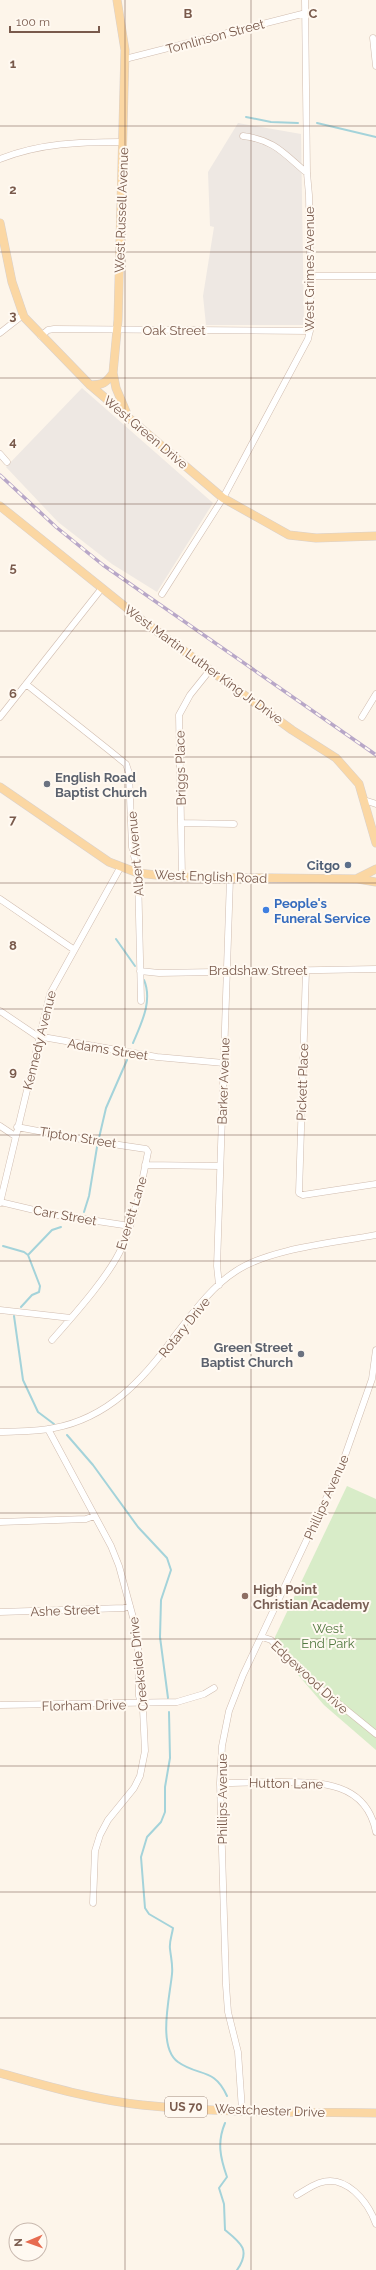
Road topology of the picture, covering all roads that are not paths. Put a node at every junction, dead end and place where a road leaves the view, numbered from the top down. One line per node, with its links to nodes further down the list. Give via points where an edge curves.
1 (116, 0): 5 (main road, West Russell Avenue)
2 (305, 0): 3 (street, West Grimes Avenue)
3 (306, 13): 5 (street, Tomlinson Street); 10 (street, West Grimes Avenue)
4 (373, 38): 6 (street)
5 (125, 59): 8 (main road, West Russell Avenue)
6 (376, 66)
7 (244, 136): 10 (street, via 261,138 272,143)
8 (122, 142): 9 (street, via 71,142 31,148); 15 (main road, West Russell Avenue)
9 (0, 159)
10 (307, 173): 12 (street, West Grimes Avenue)
11 (0, 223): 14 (main road, West Green Drive, via 12,282)
12 (309, 276): 13 (street); 16 (street, West Grimes Avenue)
13 (376, 276)
14 (23, 315): 17 (street); 18 (main road, West Green Drive)
15 (117, 330): 16 (street, Oak Street); 18 (street, Oak Street, via 54,329); 19 (main road, West Russell Avenue)
16 (310, 331): 24 (street, West Grimes Avenue, via 302,351)
17 (0, 333)
18 (41, 336): 20 (main road, West Green Drive)
19 (113, 373): 20 (main road, via 102,385); 21 (main road, West Russell Avenue, via 116,388)
20 (90, 385): 21 (main road, West Green Drive)
21 (129, 417): 24 (main road, West Green Drive)
22 (0, 454): 23 (street)
23 (7, 462)
24 (223, 498): 26 (main road, West Green Drive, via 289,535 316,538); 28 (street, West Grimes Avenue)
25 (0, 506): 27 (main road, West Martin Luther King Jr Drive)
26 (376, 536)
27 (102, 588): 29 (main road, West Martin Luther King Jr Drive); 30 (street)
28 (162, 594)
29 (210, 670): 35 (main road, West Martin Luther King Jr Drive, via 292,730 336,758 359,784); 37 (street, Briggs Place, via 178,715)
30 (26, 684): 32 (street); 42 (street, Albert Avenue, via 126,764 129,772 132,847)
31 (376, 694): 33 (street)
32 (0, 717)
33 (362, 717)
34 (0, 787): 40 (main road, West English Road)
35 (364, 800): 36 (street); 39 (main road, West Martin Luther King Jr Drive)
36 (376, 804)
37 (181, 823): 38 (street); 43 (street, Briggs Place)
38 (234, 824)
39 (376, 843)
40 (120, 868): 42 (main road, West English Road); 48 (street, Kennedy Avenue)
41 (376, 869): 45 (main road)
42 (138, 873): 43 (main road, West English Road); 51 (street, Albert Avenue)
43 (182, 877): 44 (main road, West English Road)
44 (230, 878): 45 (main road, West English Road); 52 (street, Barker Avenue)
45 (358, 879): 46 (main road, West English Road)
46 (376, 882)
47 (0, 899): 48 (street)
48 (73, 949): 55 (street, Kennedy Avenue, via 54,984)
49 (376, 969): 50 (street, Bradshaw Street)
50 (306, 970): 52 (street, Bradshaw Street); 63 (street, Pickett Place, via 299,1194)
51 (140, 971): 52 (street, Bradshaw Street); 53 (street, Albert Avenue)
52 (226, 971): 56 (street, Barker Avenue)
53 (141, 1001)
54 (0, 1011): 55 (street, Adams Street)
55 (39, 1037): 56 (street, Adams Street, via 157,1057); 58 (street, Kennedy Avenue)
56 (224, 1063): 62 (street, Barker Avenue)
57 (0, 1126): 59 (street)
58 (17, 1127): 59 (street, Kennedy Avenue); 60 (street, Tipton Street)
59 (15, 1136): 64 (street, Kennedy Avenue)
60 (138, 1147): 61 (street, Everett Lane, via 146,1148 148,1152)
61 (145, 1165): 62 (street); 65 (street, Everett Lane)
62 (220, 1166): 67 (street, Barker Avenue, via 217,1266)
63 (376, 1184)
64 (0, 1202): 65 (street, Carr Street, via 51,1214)
65 (130, 1226): 69 (street, Everett Lane, via 116,1258)
66 (376, 1235): 67 (street, Rotary Drive, via 266,1256 249,1263)
67 (219, 1285): 72 (street, Rotary Drive, via 190,1316 158,1360 116,1402 84,1420)
68 (0, 1310): 69 (street)
69 (71, 1318): 70 (street, Everett Lane)
70 (52, 1340)
71 (376, 1350): 78 (street, Phillips Avenue, via 372,1379 341,1467)
72 (48, 1429): 73 (street, Rotary Drive); 74 (street, Creekside Drive)
73 (0, 1432)
74 (94, 1516): 75 (street, via 86,1519); 76 (street, Creekside Drive, via 119,1566)
75 (0, 1522)
76 (130, 1606): 77 (street, Ashe Street); 80 (street, Creekside Drive, via 138,1644)
77 (0, 1612)
78 (262, 1637): 82 (street, Edgewood Drive, via 271,1640 325,1694); 83 (street, Phillips Avenue, via 243,1675 230,1711 222,1746)
79 (214, 1688): 80 (street, Florham Drive, via 191,1699 177,1702)
80 (141, 1703): 81 (street, Florham Drive); 85 (street, Creekside Drive, via 144,1763 134,1788 108,1820 100,1836 95,1851)
81 (0, 1705)
82 (376, 1734)
83 (220, 1783): 84 (street, Hutton Lane, via 310,1782 338,1786 362,1804); 87 (street, Phillips Avenue, via 226,1985 228,2012 238,2052)
84 (376, 1832)
85 (93, 1903)
86 (0, 2073): 87 (main road, Westchester Drive / US 70, via 86,2096 142,2105)
87 (242, 2110): 88 (main road, Westchester Drive / US 70)
88 (376, 2113)
89 (297, 2195): 90 (street, via 318,2183 330,2181 341,2184 359,2196 369,2208)
90 (376, 2224)

